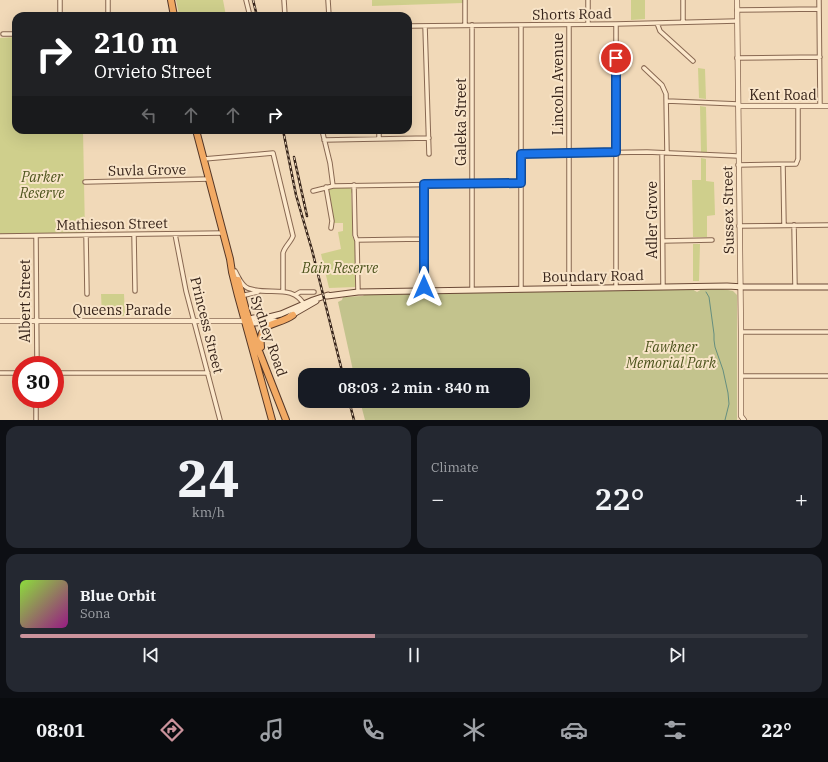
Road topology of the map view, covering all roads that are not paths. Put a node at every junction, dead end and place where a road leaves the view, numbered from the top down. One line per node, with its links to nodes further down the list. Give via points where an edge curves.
1 (60, 0): 14 (street)
2 (108, 0): 15 (street)
3 (171, 0): 16 (highway)
4 (246, 0): 17 (street)
5 (284, 0): 18 (street)
6 (328, 0): 19 (street)
7 (465, 0): 25 (street)
8 (588, 0): 23 (street)
9 (683, 0): 21 (street)
10 (737, 0): 13 (street, Sussex Street)
11 (818, 0): 12 (street)
12 (819, 9): 13 (street); 33 (street)
13 (737, 10): 20 (street, Sussex Street)
14 (60, 12)
15 (108, 12)
16 (174, 12)
17 (249, 12)
18 (285, 12)
19 (329, 12)
20 (737, 21): 21 (street, Shorts Road); 34 (street, Sussex Street)
21 (683, 22): 22 (street, Shorts Road)
22 (657, 23): 24 (street, Shorts Road); 35 (street, via 660,31)
23 (588, 24): 24 (street, Shorts Road); 28 (street, Shorts Road)
24 (616, 24): 48 (street)
25 (465, 25): 26 (street, Shorts Road); 30 (street, Shorts Road)
26 (472, 25): 27 (street, Shorts Road); 60 (street, Galeka Street)
27 (521, 25): 28 (street, Shorts Road); 53 (street)
28 (569, 25): 49 (street, Lincoln Avenue)
29 (412, 26): 30 (street, Shorts Road)
30 (425, 26): 45 (street)
31 (3, 34): 32 (street)
32 (12, 34)
33 (820, 57): 34 (street); 40 (street)
34 (737, 58): 38 (street, Sussex Street)
35 (693, 61)
36 (644, 68): 37 (street, via 664,88)
37 (667, 101): 38 (street); 51 (street)
38 (738, 105): 39 (street, Kent Road); 54 (street, Sussex Street)
39 (798, 106): 40 (street, Kent Road); 57 (street, via 798,163)
40 (820, 106): 41 (street, Kent Road)
41 (828, 106)
42 (197, 134): 55 (highway, Sydney Road)
43 (323, 134): 47 (street)
44 (379, 134): 46 (street)
45 (428, 138): 46 (street); 52 (street)
46 (379, 139): 47 (street)
47 (324, 140): 64 (street)
48 (616, 152): 49 (street); 50 (street); 84 (street)
49 (569, 153): 53 (street); 89 (street, Lincoln Avenue)
50 (662, 153): 51 (street); 81 (street, Adler Grove)
51 (667, 153): 54 (street)
52 (429, 154)
53 (521, 154): 61 (street)
54 (738, 156): 56 (street, Sussex Street)
55 (204, 159): 58 (highway, Sydney Road); 94 (street, via 273,153 293,236 283,253)
56 (738, 165): 57 (street); 70 (street, Sussex Street)
57 (783, 165): 67 (street)
58 (209, 179): 59 (street, Suvla Grove); 72 (highway, Sydney Road)
59 (85, 182)
60 (472, 183): 61 (street); 62 (street); 91 (street, Galeka Street)
61 (521, 183): 90 (street)
62 (424, 184): 63 (street); 78 (street)
63 (354, 185): 64 (street); 79 (street)
64 (333, 186): 65 (street)
65 (326, 187): 66 (street); 71 (street)
66 (313, 190)
67 (784, 225): 68 (street); 70 (street)
68 (794, 225): 69 (street); 87 (street)
69 (828, 225)
70 (739, 226): 86 (street, Sussex Street)
71 (331, 228)
72 (223, 233): 73 (street, Mathieson Street); 82 (highway, Sydney Road)
73 (175, 234): 75 (street, Mathieson Street); 105 (street, Princess Street)
74 (86, 235): 75 (street, Mathieson Street); 77 (street, Mathieson Street); 98 (street)
75 (134, 235): 92 (street)
76 (0, 236): 77 (street, Mathieson Street)
77 (36, 236): 104 (street, Albert Street)
78 (424, 239): 79 (street); 95 (street)
79 (357, 240): 97 (street)
80 (712, 240): 81 (street)
81 (663, 241): 85 (street, Adler Grove)
82 (230, 260): 83 (highway, Sydney Road); 106 (highway, Sydney Road)
83 (235, 271): 93 (street, via 242,284); 100 (highway, Sydney Road)
84 (616, 287): 85 (main road, Boundary Road); 89 (main road, Boundary Road)
85 (663, 287): 86 (main road, Boundary Road)
86 (740, 287): 87 (main road, Boundary Road); 107 (street, Sussex Street)
87 (795, 287): 88 (main road, Boundary Road)
88 (828, 287)
89 (569, 288): 90 (main road, Boundary Road)
90 (521, 289): 91 (main road, Boundary Road)
91 (472, 290): 95 (main road, Boundary Road)
92 (135, 291)
93 (261, 291): 94 (street); 100 (street)
94 (283, 291): 99 (street)
95 (424, 291): 97 (main road, Boundary Road)
96 (314, 292): 99 (street, via 299,292)
97 (358, 292): 101 (main road, Boundary Road, via 325,296)
98 (87, 294)
99 (296, 296): 101 (street)
100 (242, 297): 106 (highway, Sydney Road)
101 (304, 306): 102 (main road, Boundary Road); 106 (main road, Boundary Road, via 275,316)
102 (294, 315): 106 (main road, Boundary Road, via 277,321); 110 (highway, via 264,329 260,338)
103 (0, 321): 104 (street, Queens Parade)
104 (37, 321): 105 (street, Queens Parade); 109 (street, Albert Street)
105 (194, 321): 106 (street, Queens Parade); 114 (street, Princess Street)
106 (248, 321): 110 (highway, Sydney Road); 121 (highway, Sydney Road)
107 (741, 332): 108 (street); 115 (street, Sussex Street)
108 (828, 332)
109 (36, 356)
110 (262, 357): 122 (highway, Sydney Road)
111 (0, 373): 112 (street)
112 (12, 373)
113 (64, 373): 114 (street)
114 (208, 373): 120 (street, Princess Street)
115 (741, 376): 116 (street); 118 (street, Sussex Street)
116 (828, 376)
117 (36, 408): 119 (street)
118 (743, 419)
119 (36, 420)
120 (220, 420)
121 (272, 420)
122 (286, 420)

